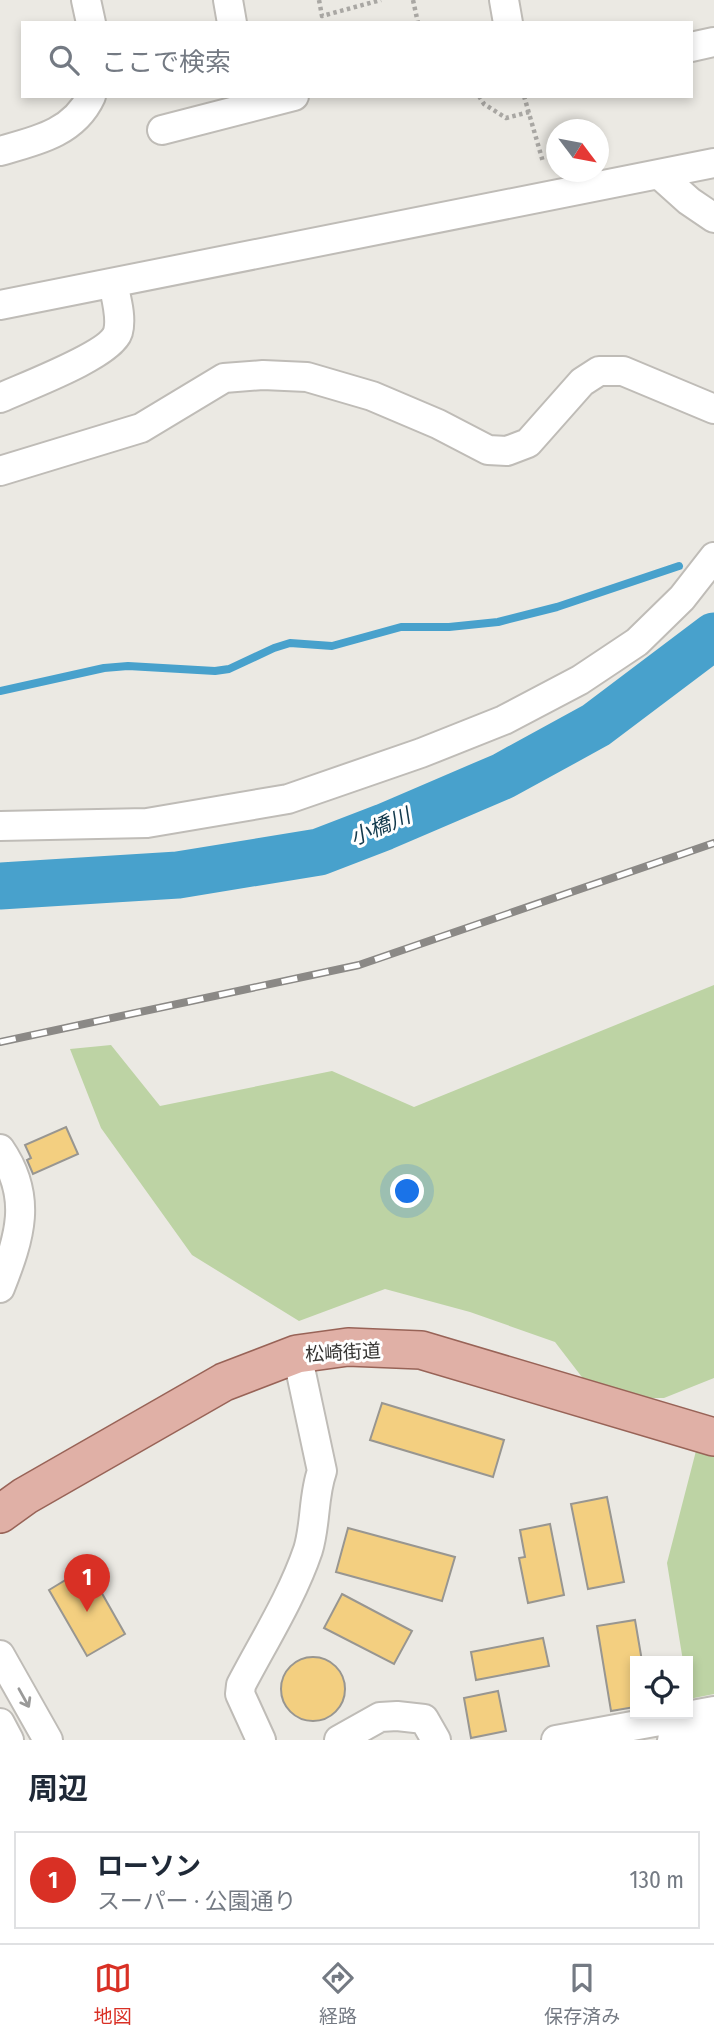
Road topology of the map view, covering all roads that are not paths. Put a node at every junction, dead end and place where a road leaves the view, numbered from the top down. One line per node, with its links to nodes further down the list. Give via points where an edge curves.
1 (86, 0): 4 (street)
2 (228, 0): 5 (street)
3 (504, 0): 6 (street)
4 (91, 21)
5 (232, 21)
6 (508, 21)
7 (714, 42): 8 (street)
8 (693, 47)
9 (90, 98): 13 (street, via 71,123 54,134)
10 (278, 98): 11 (street)
11 (245, 102): 12 (street)
12 (162, 131)
13 (0, 151)
14 (714, 163): 15 (street)
15 (660, 175): 16 (street); 17 (street)
16 (714, 218)
17 (113, 283): 18 (street); 19 (street, via 119,318 118,333 111,343)
18 (0, 305)
19 (0, 398)
20 (714, 409): 21 (street, via 623,371 599,371 582,382 528,443 507,451 488,450 359,392 307,377 224,378 141,428)
21 (0, 471)
22 (714, 557): 23 (street, via 682,598 637,642 580,680 504,720 421,753 288,799 148,823)
23 (0, 826)
24 (0, 1149): 25 (street, via 22,1205)
25 (0, 1288)
26 (298, 1353): 27 (main road, 松崎街道, via 348,1348 421,1350); 28 (main road, 松崎街道, via 224,1382); 37 (street, via 322,1471 307,1550 241,1685 240,1694)
27 (714, 1437)
28 (0, 1514)
29 (0, 1655): 36 (street, one-way to 36)
30 (714, 1711): 32 (street)
31 (0, 1723): 35 (street)
32 (634, 1733): 34 (street)
33 (714, 1734): 40 (street)
34 (572, 1739)
35 (9, 1740)
36 (48, 1740)
37 (261, 1740)
38 (339, 1740): 39 (street, via 380,1717 397,1716 424,1719)
39 (436, 1740)
40 (673, 1740)

